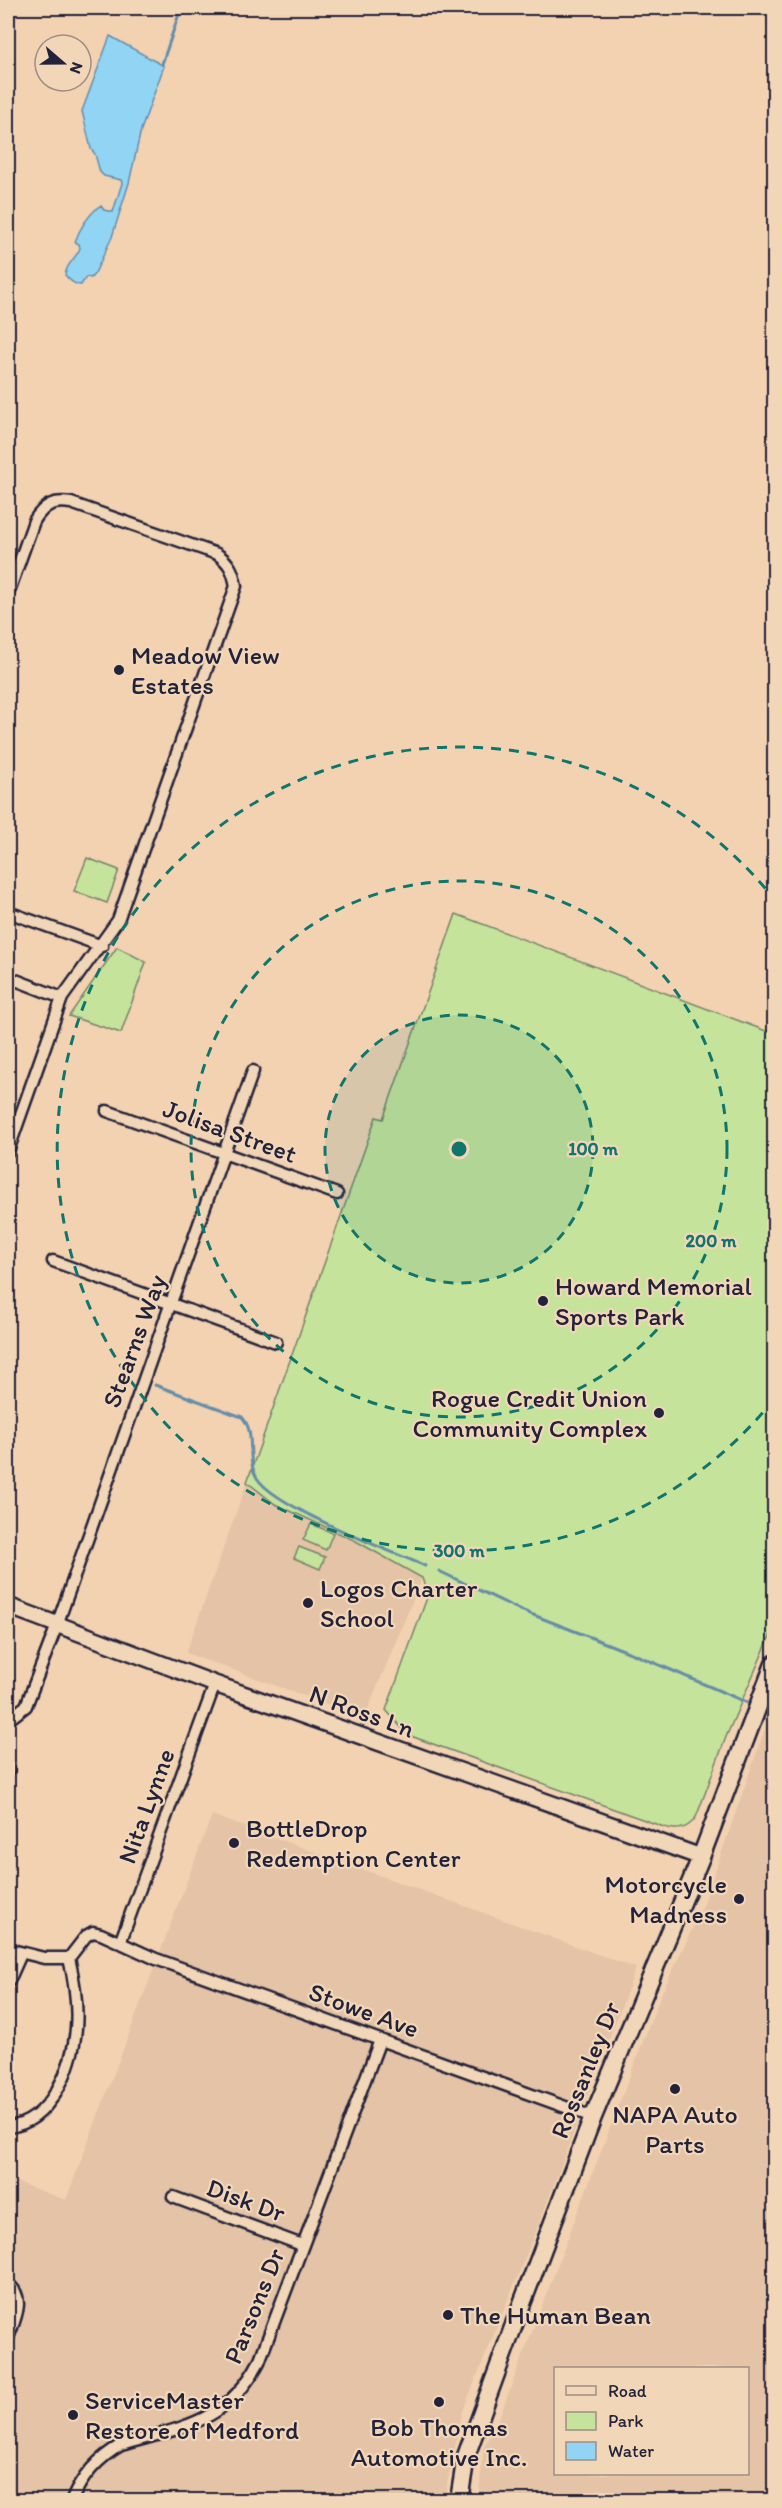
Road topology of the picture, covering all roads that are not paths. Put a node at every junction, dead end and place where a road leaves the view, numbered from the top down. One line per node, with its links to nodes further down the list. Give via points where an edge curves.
1 (8, 594): 3 (street, via 34,521 50,503 60,501 217,554 234,572 233,597 118,920)
2 (8, 912): 3 (street)
3 (102, 946): 5 (street)
4 (8, 977): 5 (street)
5 (62, 998): 8 (street)
6 (253, 1071): 9 (street, Stearns Way)
7 (107, 1111): 9 (street, Jolisa Street)
8 (8, 1150)
9 (224, 1153): 10 (street, Jolisa Street); 12 (street, Stearns Way)
10 (337, 1194)
11 (53, 1261): 12 (street)
12 (171, 1304): 13 (street); 15 (street, Stearns Way)
13 (276, 1342)
14 (8, 1606): 15 (main road, N Ross Ln)
15 (57, 1625): 17 (main road, N Ross Ln); 18 (street, Stearns Way, via 26,1706)
16 (774, 1664): 19 (main road, Rossanley Dr)
17 (215, 1684): 19 (main road, N Ross Ln); 20 (street, Nita Lynne)
18 (8, 1720)
19 (701, 1857): 26 (main road, Rossanley Dr)
20 (120, 1943): 23 (street, Stowe Ave, via 93,1932); 25 (street, Stowe Ave)
21 (8, 1949): 22 (street)
22 (21, 1954): 23 (street); 24 (street)
23 (69, 1958): 27 (street, via 77,2025 67,2066 55,2095 39,2114 28,2122)
24 (8, 1983)
25 (380, 2040): 26 (street, Stowe Ave); 29 (street, Parsons Dr)
26 (593, 2117): 33 (main road, Rossanley Dr, via 466,2456)
27 (8, 2127)
28 (173, 2197): 29 (street, Disk Dr)
29 (302, 2245): 32 (street, Parsons Dr, via 259,2362 233,2399 210,2417 110,2451 87,2473)
30 (8, 2284): 31 (street, via 19,2306)
31 (8, 2338)
32 (72, 2500)
33 (459, 2500)

